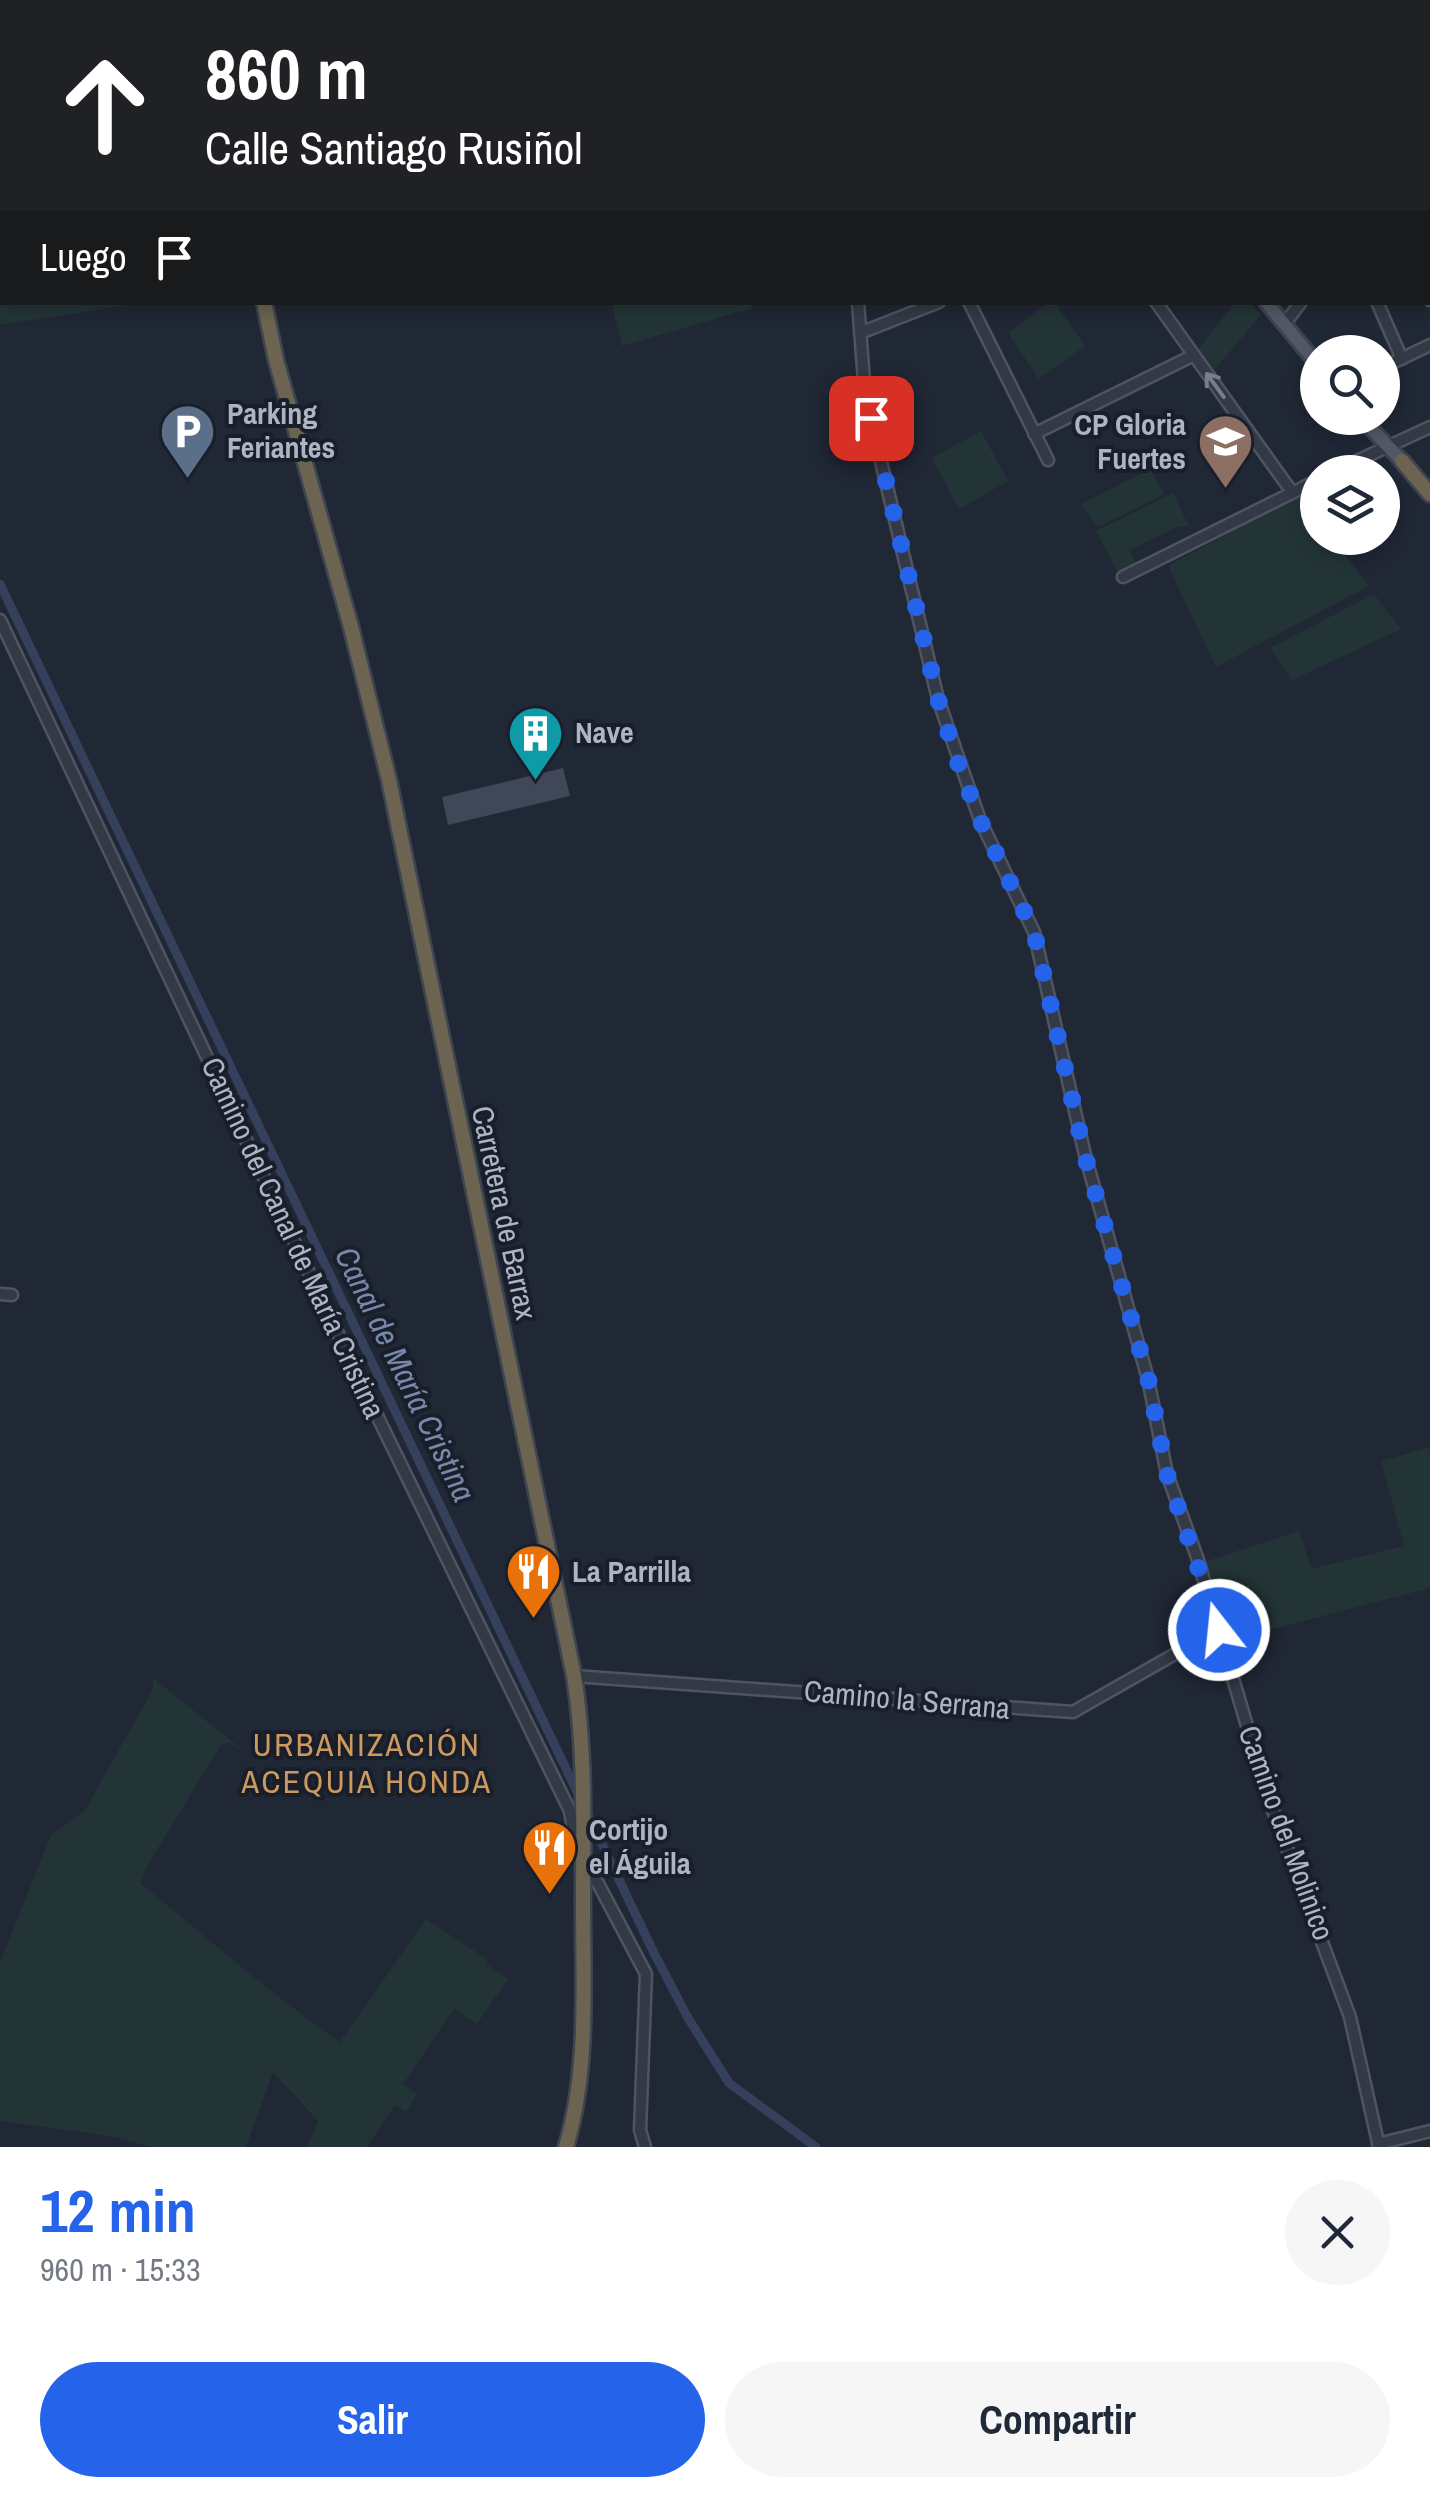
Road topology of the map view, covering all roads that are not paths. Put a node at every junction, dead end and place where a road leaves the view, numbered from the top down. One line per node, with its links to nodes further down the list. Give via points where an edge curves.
1 (265, 305): 31 (highway, Carretera de Barrax, via 385,764)
2 (858, 305): 11 (street, Camino del Molinico)
3 (931, 305): 11 (street)
4 (970, 305): 18 (street)
5 (1158, 305): 15 (street)
6 (1268, 305): 13 (main road)
7 (1278, 305): 10 (main road)
8 (1299, 305): 10 (street)
9 (1378, 305): 16 (street)
10 (1289, 318): 12 (main road)
11 (860, 333): 30 (street, Camino del Molinico, via 865,395 938,699 980,820 1034,932 1167,1474)
12 (1304, 335)
13 (1300, 343)
14 (1430, 345): 16 (street)
15 (1194, 355): 18 (street); 26 (street, one-way to 15)
16 (1402, 358)
17 (1430, 428): 21 (street)
18 (1034, 434): 23 (street)
19 (1379, 435): 21 (main road)
20 (1384, 435): 21 (main road)
21 (1391, 446): 22 (street); 24 (main road)
22 (1371, 455)
23 (1048, 460)
24 (1402, 461): 27 (highway)
25 (1300, 488): 26 (street)
26 (1292, 492): 28 (street)
27 (1430, 494)
28 (1122, 578)
29 (0, 620): 32 (street, Camino del Canal de María Cristina, via 570,1811)
30 (1219, 1630): 31 (street, Camino la Serrana, via 1073,1712); 34 (street, Camino del Molinico, via 1269,1800 1350,2017)
31 (574, 1676): 32 (highway, Carretera de Barrax, via 584,1744)
32 (584, 1856): 35 (highway, Carretera de Barrax, via 580,2079); 36 (street, Camino del Canal de María Cristina, via 646,1974 640,2130)
33 (1430, 2131): 34 (street)
34 (1379, 2146)
35 (566, 2147)
36 (645, 2147)

